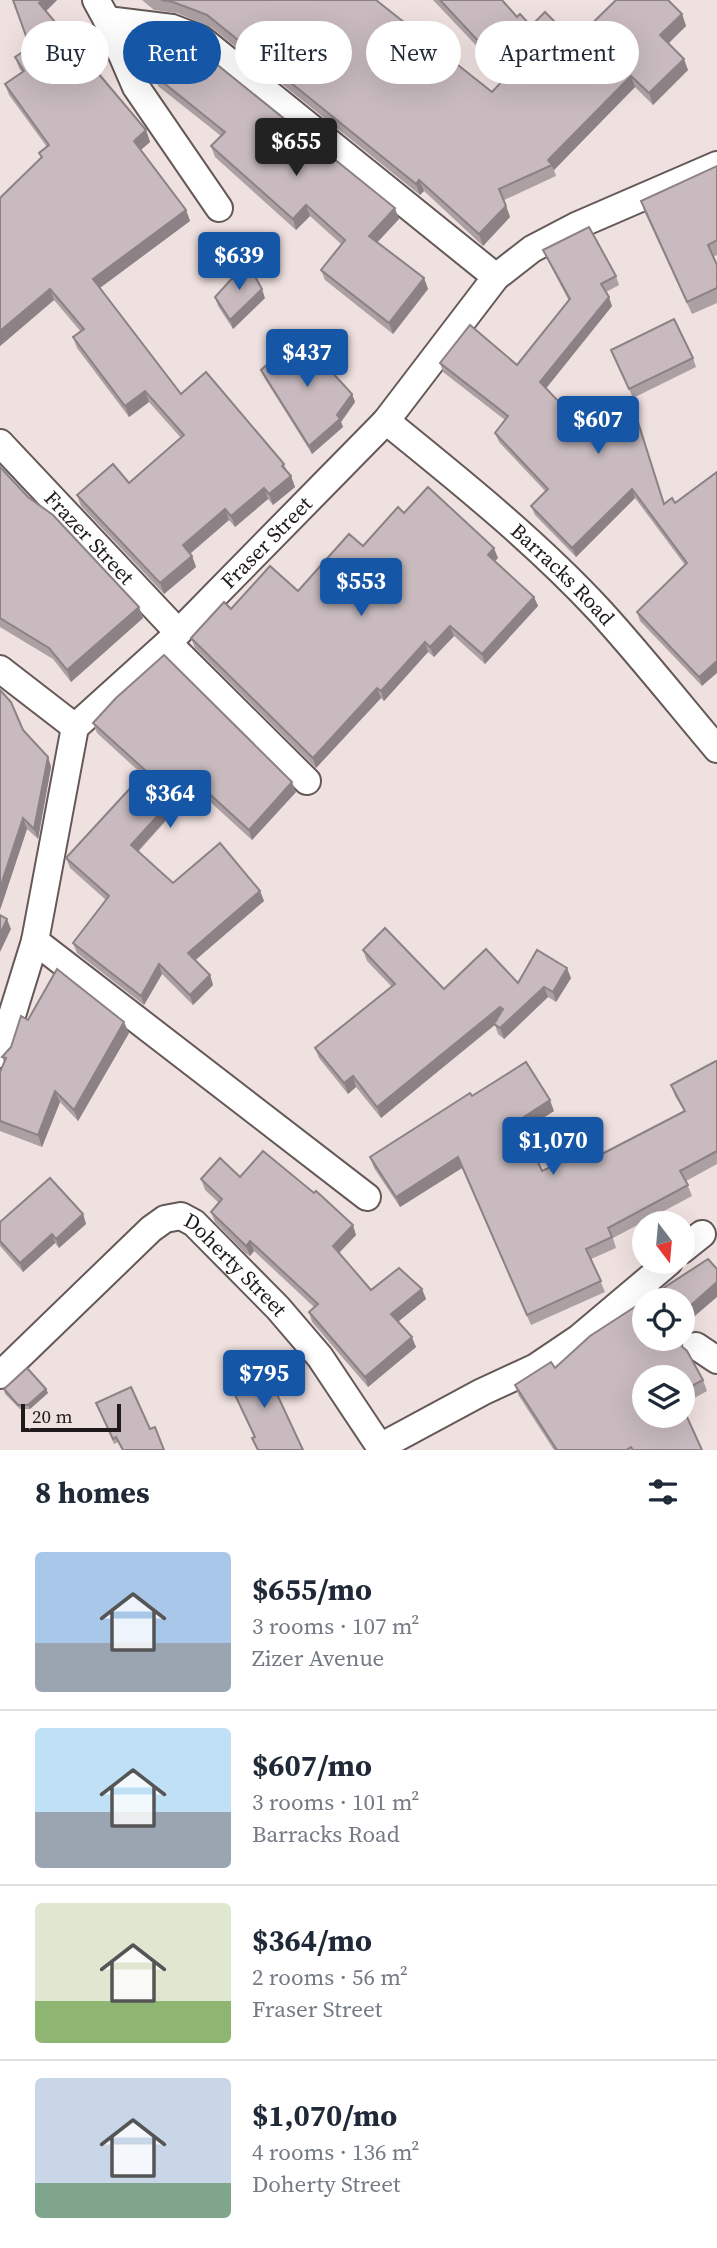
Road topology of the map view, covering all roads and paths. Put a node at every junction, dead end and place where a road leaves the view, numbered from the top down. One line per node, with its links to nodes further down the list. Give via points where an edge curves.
1 (101, 10): 3 (street, via 136,88); 4 (street, via 201,39)
2 (717, 165): 4 (street, Fraser Street, via 576,226 532,249)
3 (219, 208)
4 (496, 277): 5 (street, Fraser Street)
5 (386, 421): 7 (street, Fraser Street); 10 (street, Barracks Road, via 533,544 590,601)
6 (0, 443): 7 (street, Frazer Street)
7 (173, 638): 9 (street, Fraser Street); 11 (street, Frazer Street)
8 (0, 668): 9 (street)
9 (75, 727): 12 (street)
10 (717, 749)
11 (307, 781)
12 (35, 941): 13 (street); 14 (street)
13 (0, 1054)
14 (367, 1197)
15 (655, 1274): 17 (street, Doherty Street, via 579,1338 536,1367)
16 (0, 1375): 17 (street, Doherty Street, via 151,1229 165,1219 181,1216 194,1223 278,1308 320,1357)
17 (381, 1449)

